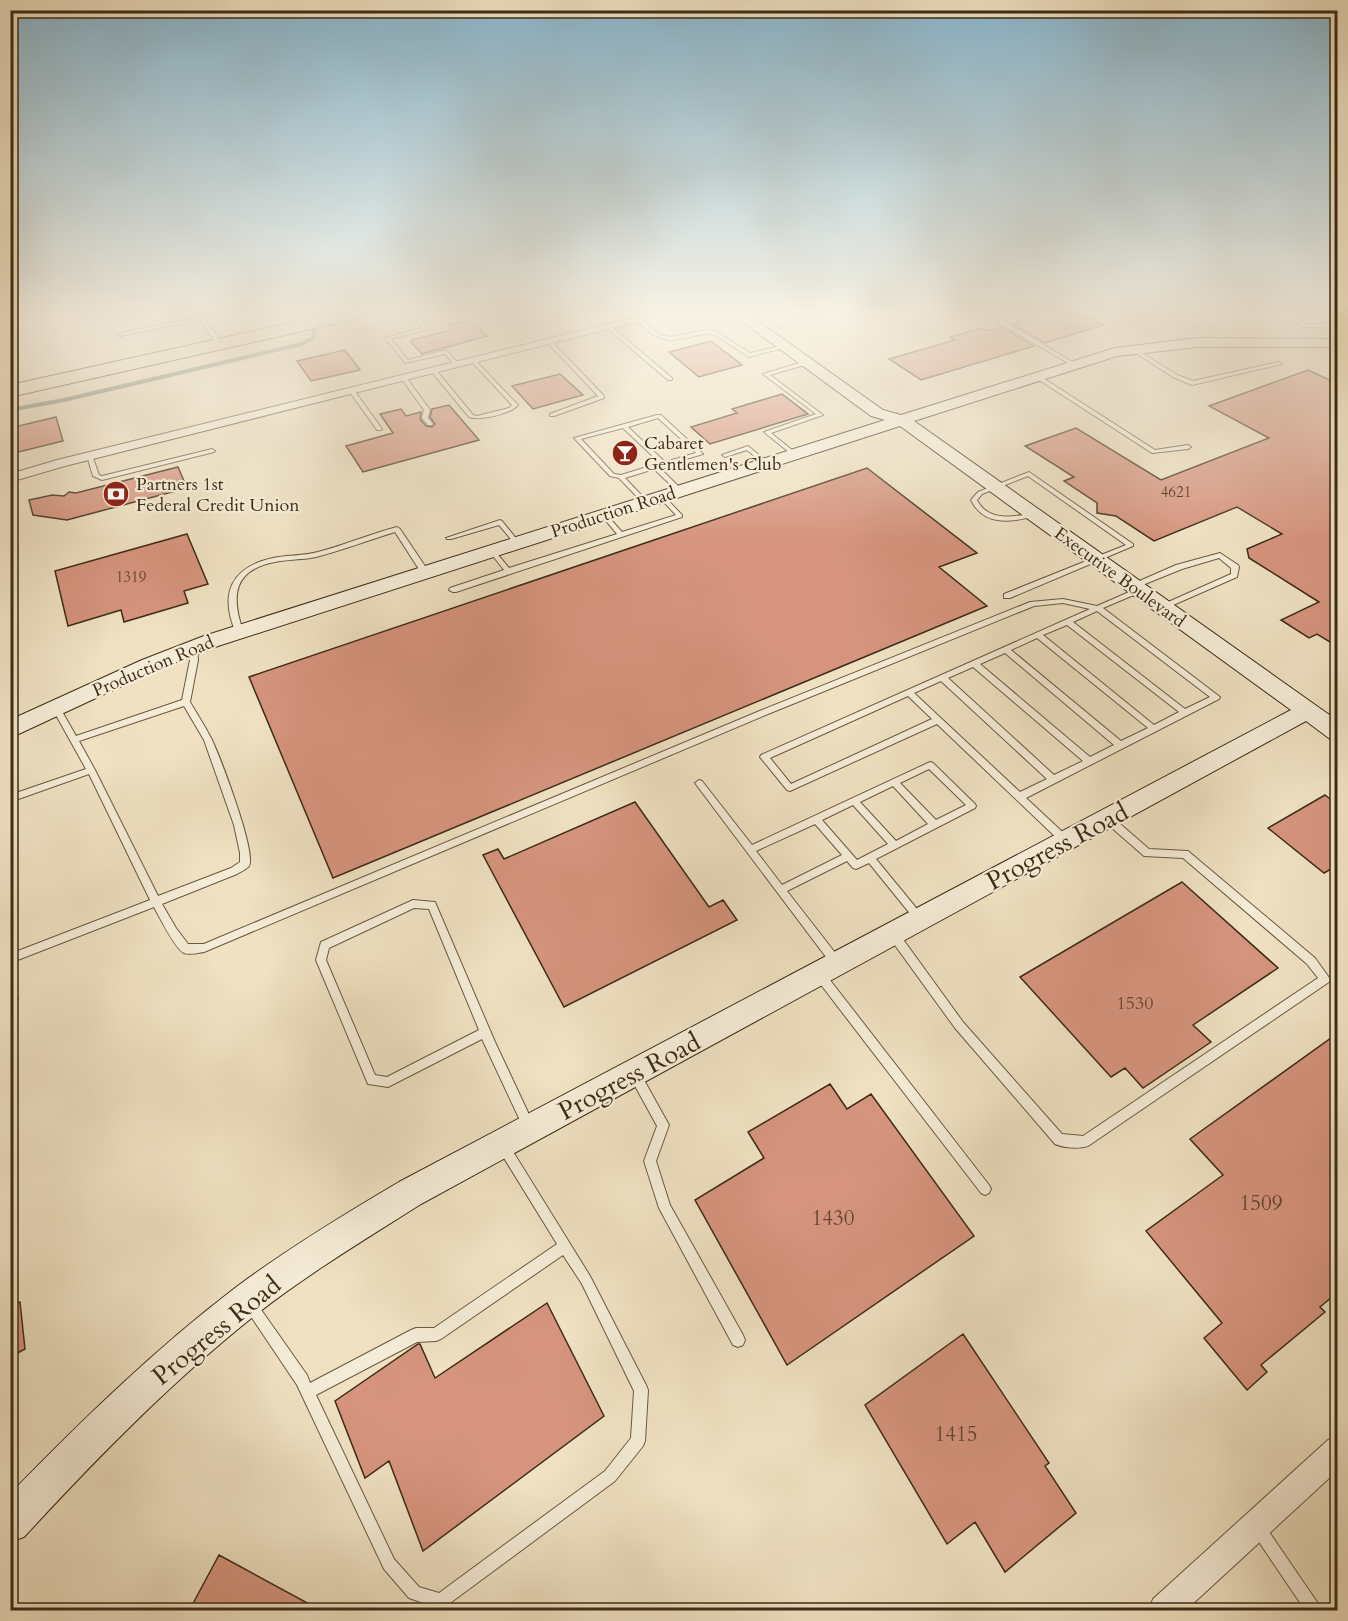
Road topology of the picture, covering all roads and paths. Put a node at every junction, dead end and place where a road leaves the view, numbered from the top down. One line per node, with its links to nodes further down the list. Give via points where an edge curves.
1 (357, 390): 11 (street)
2 (412, 390): 14 (lane, via 427,410 425,418)
3 (449, 390): 4 (lane, via 477,418 512,409 515,405)
4 (501, 390)
5 (595, 390): 12 (lane, via 602,397)
6 (787, 390): 19 (lane, via 820,415 766,432)
7 (843, 390): 13 (main road, Executive Boulevard, via 876,413)
8 (868, 390): 13 (main road, Executive Boulevard, via 894,408)
9 (999, 390): 13 (main road, Production Road)
10 (1058, 390): 17 (lane, via 1154,452)
11 (352, 391): 16 (lane); 20 (street)
12 (552, 415)
13 (903, 421): 19 (main road, Production Road); 27 (main road, Executive Boulevard)
14 (430, 424)
15 (624, 426): 21 (lane); 21 (lane, via 659,416 700,453); 25 (lane, via 577,438 612,475)
16 (379, 429)
17 (1188, 447)
18 (725, 455): 22 (lane, via 748,448)
19 (795, 455): 22 (main road, Production Road)
20 (90, 456): 24 (lane); 26 (street)
21 (664, 464): 23 (lane)
22 (767, 464): 28 (main road, Production Road)
23 (655, 467): 25 (lane); 28 (lane)
24 (95, 474): 24 (lane, via 101,483 107,483 212,451)
25 (621, 477): 30 (lane)
26 (10, 478)
27 (994, 487): 32 (main road, Executive Boulevard); 32 (lane, via 975,500 982,512 1004,519); 37 (lane, via 1029,474 1131,545)
28 (680, 491): 29 (main road, Production Road)
29 (662, 497): 30 (main road, Production Road); 33 (lane, via 680,516)
30 (645, 502): 31 (main road, Production Road)
31 (604, 515): 33 (lane); 35 (main road, Production Road)
32 (1034, 515): 37 (main road, Executive Boulevard)
33 (621, 535): 38 (lane)
34 (449, 538): 35 (lane, via 500,522)
35 (517, 543): 36 (main road, Production Road)
36 (492, 551): 38 (lane); 39 (main road, Production Road)
37 (1096, 560): 40 (main road, Executive Boulevard); 42 (lane)
38 (508, 571): 41 (lane)
39 (425, 572): 46 (main road, Production Road); 46 (lane, via 397,529 305,557 248,567 232,589)
40 (1136, 588): 43 (main road, Executive Boulevard); 43 (lane, via 1179,567 1220,555 1235,567 1234,575); 44 (lane)
41 (453, 590)
42 (1006, 596)
43 (1161, 607): 55 (main road, Executive Boulevard)
44 (1098, 608): 45 (lane); 56 (lane, via 1216,698); 80 (lane, via 1062,601 1033,604 982,623 204,948 186,949)
45 (1067, 621): 47 (lane); 56 (lane)
46 (239, 631): 48 (main road, Production Road)
47 (1037, 634): 49 (lane); 58 (lane)
48 (193, 648): 53 (lane); 54 (main road, Production Road)
49 (1005, 649): 50 (lane); 62 (lane)
50 (974, 663): 51 (lane); 63 (lane)
51 (942, 677): 52 (lane); 65 (lane)
52 (908, 692): 57 (lane); 57 (lane, via 764,757 790,788)
53 (186, 702): 61 (lane); 80 (lane, via 208,740 235,815 245,864)
54 (56, 708): 59 (main road, Production Road); 61 (lane)
55 (1307, 711): 60 (main road, Executive Boulevard); 72 (main road, Progress Road)
56 (1185, 712): 58 (lane)
57 (938, 720): 68 (lane)
58 (1153, 728): 62 (lane)
59 (11, 729)
60 (1338, 733)
61 (74, 740): 64 (lane)
62 (1120, 745): 63 (lane)
63 (1089, 761): 65 (lane)
64 (92, 770): 69 (lane); 80 (lane)
65 (1053, 779): 68 (lane)
66 (894, 782): 70 (lane); 73 (lane); 73 (lane, via 930,765 972,806)
67 (699, 783): 76 (lane)
68 (1019, 797): 74 (lane)
69 (10, 799)
70 (854, 801): 71 (lane); 75 (lane)
71 (816, 819): 76 (lane); 77 (lane)
72 (1107, 819): 74 (main road, Progress Road); 82 (lane, via 1147,853 1185,854 1311,961 1325,979 1084,1142 1059,1140 959,1025)
73 (935, 825): 75 (lane)
74 (1066, 841): 81 (main road, Progress Road)
75 (895, 846): 78 (lane)
76 (750, 850): 79 (lane)
77 (848, 856): 78 (lane, via 856,865); 79 (lane)
78 (870, 858): 81 (lane)
79 (781, 890): 84 (lane)
80 (157, 902): 83 (lane)
81 (920, 920): 82 (main road, Progress Road)
82 (893, 934): 84 (main road, Progress Road)
83 (10, 959)
84 (828, 969): 86 (main road, Progress Road); 89 (lane)
85 (485, 1032): 85 (lane, via 432,905 413,904 324,945 321,960 372,1080 388,1082); 87 (lane)
86 (634, 1073): 87 (main road, Progress Road); 92 (lane, via 663,1125 650,1161 665,1208)
87 (530, 1129): 88 (main road, Progress Road)
88 (501, 1144): 90 (lane); 91 (main road, Progress Road, via 349,1230)
89 (985, 1189)
90 (565, 1246): 93 (lane, via 436,1335 416,1335); 93 (lane, via 641,1390 638,1442 610,1476 441,1601 414,1593 389,1564)
91 (246, 1301): 93 (lane); 95 (main road, Progress Road, via 152,1381)
92 (738, 1340)
93 (308, 1392)
94 (1338, 1450): 96 (street)
95 (10, 1523)
96 (1256, 1525): 97 (street); 98 (lane)
97 (1164, 1611)
98 (1314, 1611)

